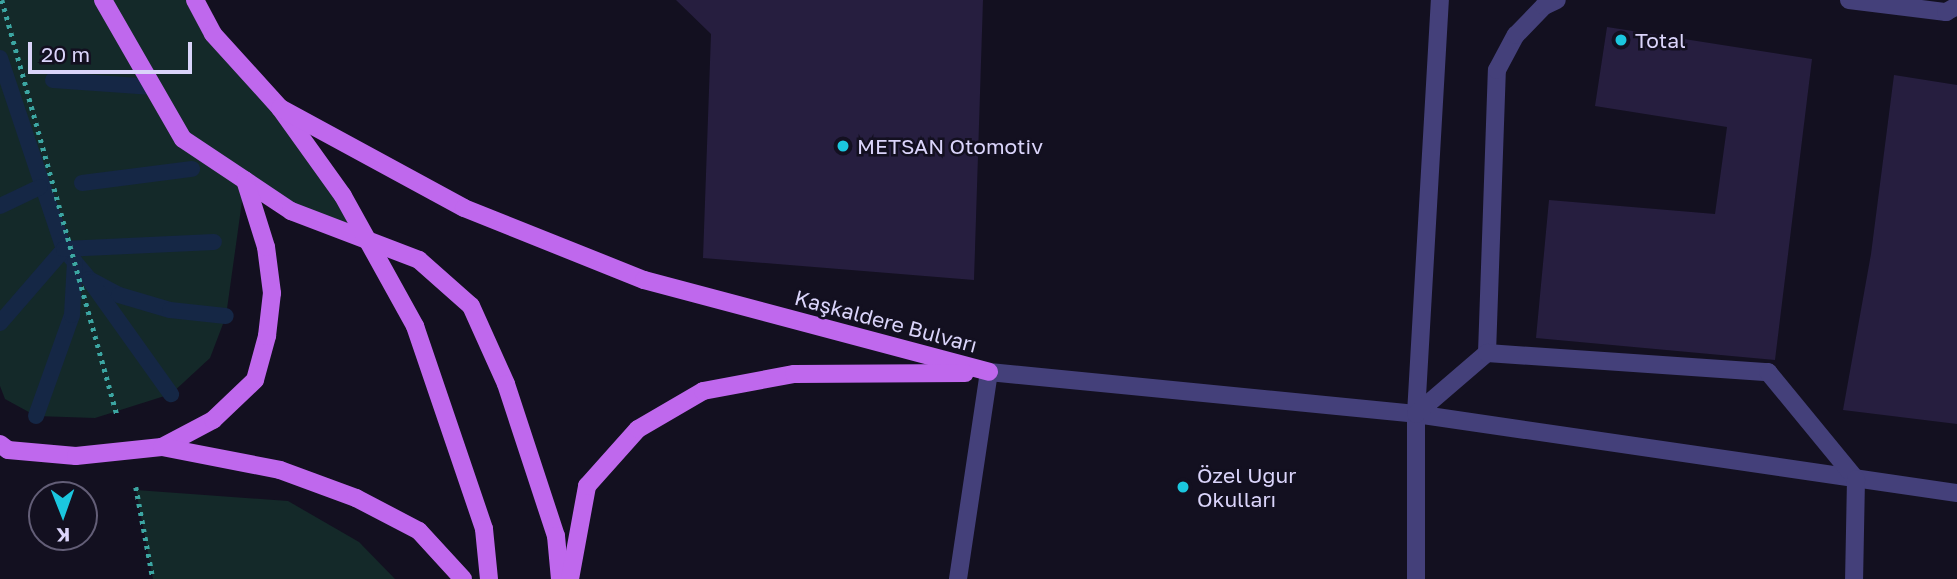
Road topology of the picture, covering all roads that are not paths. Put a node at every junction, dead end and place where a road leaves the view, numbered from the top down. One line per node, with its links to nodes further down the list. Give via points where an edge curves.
1 (103, 0): 8 (main road, via 184,139)
2 (195, 0): 7 (main road, Kaşkaldere Bulvarı, via 213,34)
3 (1440, 0): 12 (street)
4 (1557, 0): 10 (street, via 1544,6 1517,34 1497,71)
5 (1849, 0): 6 (street, via 1947,12)
6 (1957, 6)
7 (280, 108): 9 (main road, Kaşkaldere Bulvarı, via 343,196); 11 (main road, Kaşkaldere Bulvarı, via 464,208 644,280)
8 (245, 180): 9 (main road, via 291,211); 14 (main road, via 266,247 272,293 255,380 213,420)
9 (367, 240): 18 (main road, Kaşkaldere Bulvarı, via 415,326 484,529); 19 (main road, via 419,260 471,306 506,384 551,523)
10 (1487, 353): 12 (street); 15 (street, via 1768,372)
11 (989, 372): 12 (street); 20 (main road, Kaşkaldere Bulvarı, via 794,374 703,391 638,429 587,486); 21 (street)
12 (1416, 414): 15 (street); 22 (street)
13 (0, 444): 14 (main road, via 8,450 76,456)
14 (162, 447): 17 (main road, via 280,470 356,498 419,531)
15 (1856, 479): 16 (street); 23 (street)
16 (1957, 493)
17 (463, 579)
18 (489, 579)
19 (560, 579)
20 (570, 579)
21 (958, 579)
22 (1416, 579)
23 (1854, 579)

